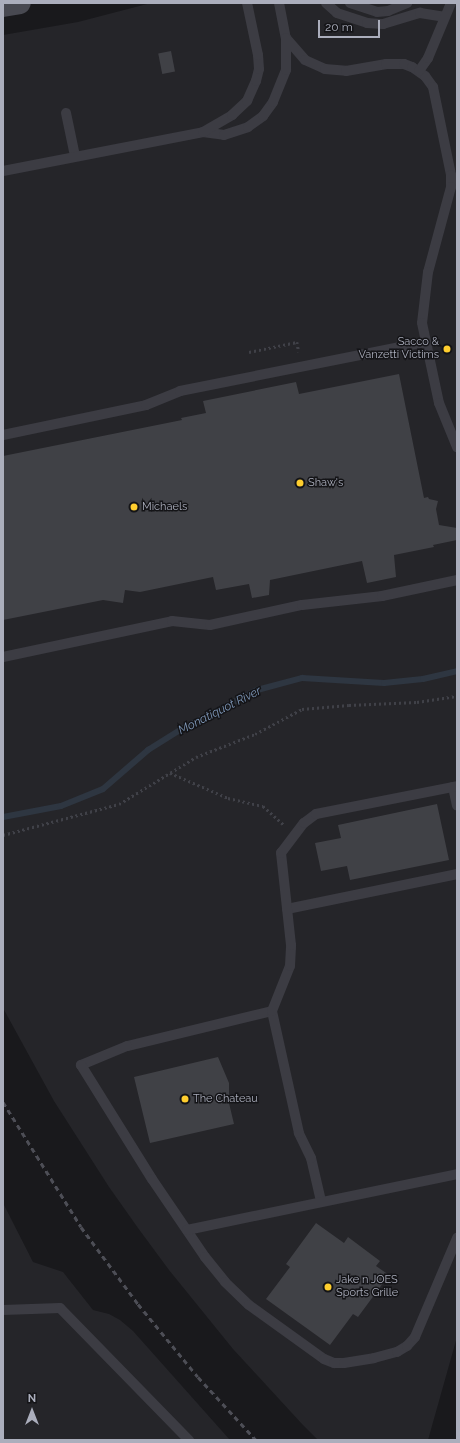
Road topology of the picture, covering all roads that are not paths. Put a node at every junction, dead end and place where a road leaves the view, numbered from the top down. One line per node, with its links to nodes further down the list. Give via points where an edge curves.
1 (20, 3): 8 (main road)
2 (247, 3): 13 (lane, via 258,55 259,69 256,81 247,101 239,109)
3 (279, 3): 10 (lane)
4 (326, 3): 9 (lane, via 337,13 372,24 388,23 420,13)
5 (350, 3): 6 (lane, via 377,12 388,11)
6 (407, 3)
7 (451, 3): 9 (lane)
8 (3, 6)
9 (444, 17): 11 (lane, via 428,58)
10 (286, 38): 11 (lane, via 306,60 325,69 346,71 396,63); 13 (lane, via 286,70 273,102 263,116 248,127 224,135)
11 (419, 71): 16 (lane, via 430,82 434,93 451,175 451,187 428,272 422,316)
12 (66, 112): 14 (lane)
13 (203, 132): 14 (lane)
14 (76, 156): 15 (lane)
15 (3, 171)
16 (425, 342): 17 (lane, via 180,391 146,405); 18 (lane, via 439,403)
17 (3, 435)
18 (457, 447)
19 (457, 580): 20 (lane, via 382,596 302,604 210,625 172,621)
20 (3, 656)
21 (455, 786): 22 (lane); 24 (lane, via 316,814 304,822 284,849 281,858)
22 (457, 806)
23 (457, 874): 24 (lane)
24 (287, 909): 25 (lane, via 291,945 290,966)
25 (272, 1011): 27 (lane, via 299,1133 311,1158); 28 (lane, via 127,1046 81,1065)
26 (457, 1174): 27 (lane)
27 (321, 1201): 28 (lane)
28 (187, 1230): 29 (lane, via 224,1282 249,1305 324,1360 334,1363 397,1352 411,1342)
29 (457, 1238)
30 (3, 1310): 31 (lane, via 60,1308)
31 (189, 1440)

